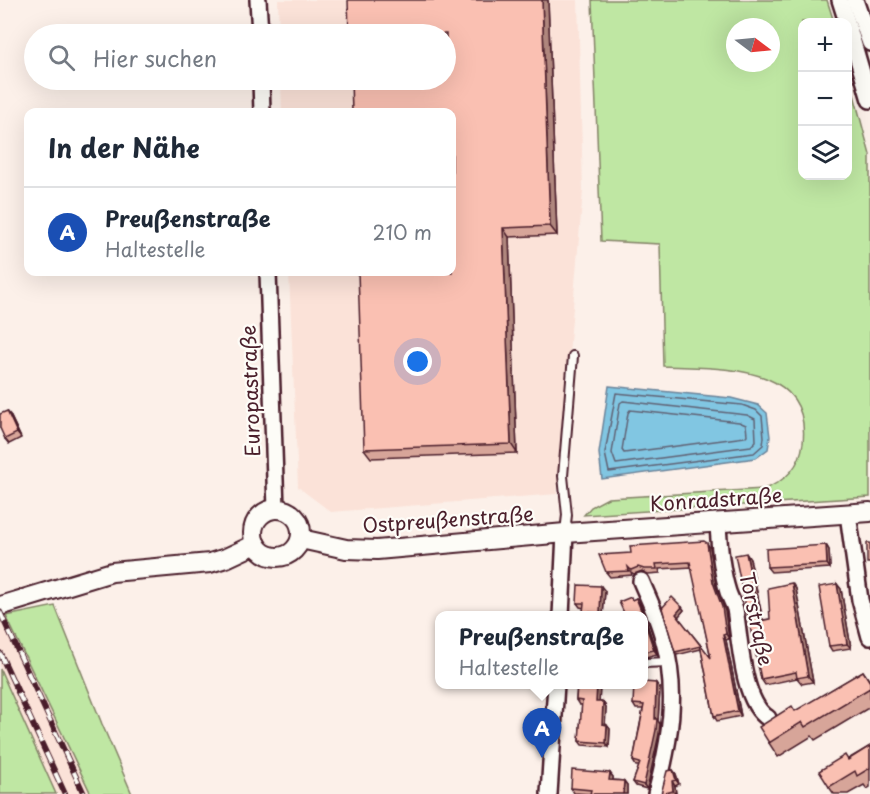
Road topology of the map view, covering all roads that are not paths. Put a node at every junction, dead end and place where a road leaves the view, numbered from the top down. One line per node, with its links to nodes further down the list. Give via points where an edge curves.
1 (258, 0): 5 (street)
2 (840, 0): 4 (street)
3 (855, 0): 7 (street)
4 (845, 18)
5 (259, 24)
6 (852, 41): 9 (street)
7 (870, 43)
8 (261, 90): 10 (street)
9 (870, 100)
10 (262, 108)
11 (268, 276): 13 (street, Europastraße)
12 (573, 356): 17 (lane, via 563,476)
13 (276, 509): 18 (street, via 294,516 301,527); 19 (street, via 258,519 253,533)
14 (870, 512): 15 (street, Konradstraße)
15 (848, 514): 16 (street, Konradstraße); 23 (street, via 860,600)
16 (718, 522): 17 (street, Konradstraße); 27 (street, Torstraße, via 719,547 734,604 742,660 755,706)
17 (565, 533): 18 (street, Ostpreußenstraße, via 377,550 346,549); 22 (street)
18 (301, 539): 19 (street, via 292,553 277,558 263,553)
19 (256, 544): 21 (street, via 210,563 112,572)
20 (641, 581): 24 (street)
21 (0, 606)
22 (561, 611)
23 (870, 637)
24 (669, 662): 25 (lane); 29 (street, via 672,720)
25 (648, 663)
26 (556, 689): 28 (street)
27 (768, 718)
28 (549, 794)
29 (656, 794)

